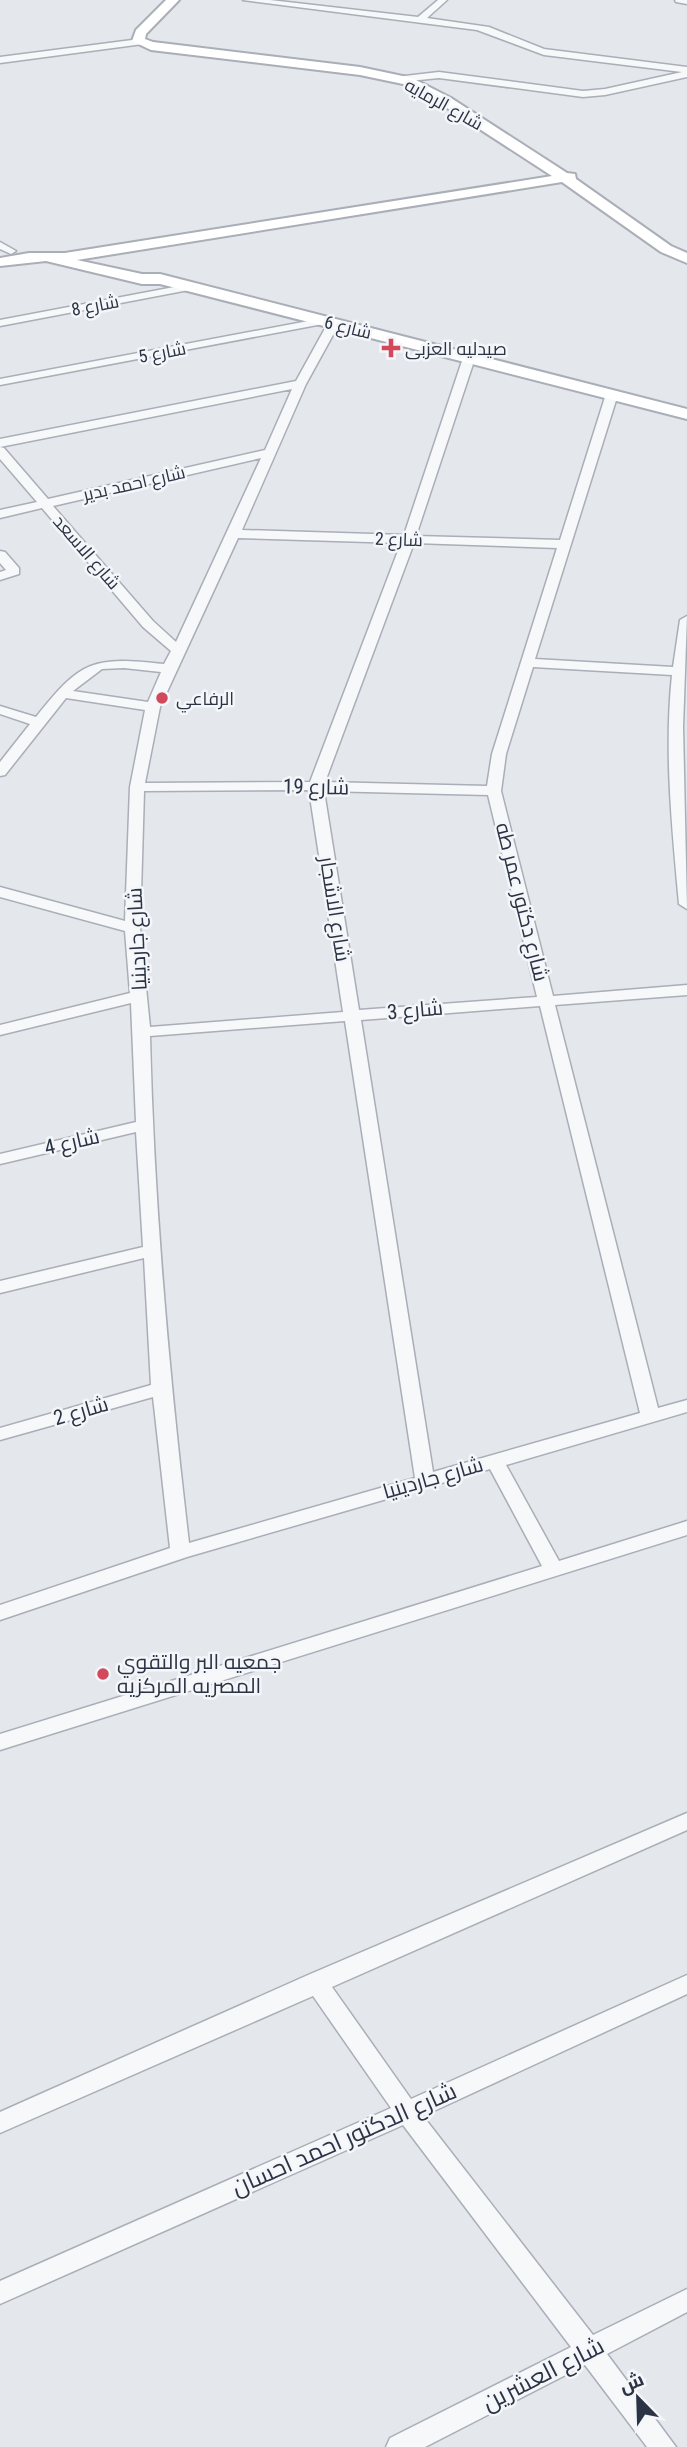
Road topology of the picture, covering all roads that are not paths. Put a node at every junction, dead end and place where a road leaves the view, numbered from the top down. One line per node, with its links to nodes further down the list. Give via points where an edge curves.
1 (173, 0): 9 (street)
2 (247, 0): 7 (street)
3 (443, 0): 7 (street)
4 (679, 0): 5 (street)
5 (687, 1)
6 (189, 3): 8 (street, via 162,26)
7 (420, 20): 11 (street, via 486,29 544,52)
8 (166, 37): 9 (street, via 163,44); 12 (street, شارع الرمايه)
9 (142, 42): 10 (street); 13 (street, شارع الرمايه)
10 (0, 61)
11 (687, 72): 12 (street, via 583,94)
12 (415, 75): 13 (street); 14 (street, شارع الرمايه, via 449,91)
13 (399, 79): 14 (street, شارع الرمايه, via 446,101)
14 (567, 174): 15 (street, via 148,243); 16 (street, شارع الرمايه); 19 (street, شارع الرمايه, via 666,249)
15 (78, 250): 17 (street); 18 (street); 20 (street, شارع 6)
16 (687, 252)
17 (3, 253): 18 (street)
18 (50, 258): 20 (street, شارع 6)
19 (687, 259)
20 (160, 279): 21 (street, شارع 6)
21 (190, 287): 22 (street, شارع 6); 23 (street, شارع 8)
22 (328, 322): 24 (street, شارع 6); 25 (street, شارع 5); 26 (street, شارع جاردينيا)
23 (0, 323)
24 (469, 358): 27 (street, شارع 6); 35 (street, شارع الاشجار)
25 (0, 382)
26 (300, 384): 29 (street); 31 (street, شارع جاردينيا)
27 (615, 394): 28 (street, شارع 6); 36 (street, شارع دكتور عمر طه)
28 (687, 412)
29 (0, 443)
30 (0, 451): 32 (street, شارع الاسعد)
31 (268, 453): 32 (street, شارع احمد بدير); 34 (street, شارع جاردينيا)
32 (46, 503): 33 (street, شارع احمد بدير); 40 (street, شارع الاسعد, via 148,624)
33 (0, 514)
34 (234, 534): 35 (street, شارع 2); 40 (street, شارع جاردينيا)
35 (409, 539): 36 (street, شارع 2); 49 (street, شارع الاشجار)
36 (565, 544): 41 (street, شارع دكتور عمر طه)
37 (0, 555): 38 (street, via 14,572)
38 (0, 576)
39 (687, 620): 43 (street)
40 (177, 650): 42 (street, شارع جاردينيا)
41 (528, 663): 43 (street); 51 (street, شارع دكتور عمر طه, via 499,754)
42 (169, 669): 44 (street, via 100,666 89,670); 45 (street, شارع جاردينيا)
43 (679, 671): 53 (street, via 675,772)
44 (65, 694): 45 (street); 47 (street)
45 (153, 706): 50 (street, شارع جاردينيا)
46 (0, 710): 47 (street)
47 (38, 722): 48 (street)
48 (0, 772)
49 (316, 786): 50 (street, شارع 19); 51 (street, شارع 19); 58 (street, شارع الاشجار)
50 (138, 788): 54 (street, شارع جاردينيا)
51 (494, 791): 57 (street, شارع دكتور عمر طه)
52 (0, 892): 54 (street)
53 (687, 904)
54 (132, 929): 56 (street, شارع جاردينيا)
55 (687, 990): 57 (street, شارع 3)
56 (139, 996): 59 (street); 60 (street, شارع جاردينيا)
57 (547, 999): 58 (street, شارع 3); 67 (street, شارع دكتور عمر طه)
58 (351, 1015): 60 (street, شارع 3); 70 (street, شارع الاشجار)
59 (1, 1029)
60 (142, 1032): 61 (street, شارع جاردينيا)
61 (144, 1125): 62 (street, شارع 4); 63 (street, شارع جاردينيا)
62 (0, 1159)
63 (152, 1250): 64 (street); 65 (street, شارع جاردينيا)
64 (0, 1287)
65 (161, 1388): 68 (street, شارع 2); 72 (street, شارع جاردينيا)
66 (687, 1406): 67 (street, شارع جاردينيا)
67 (650, 1415): 69 (street, شارع جاردينيا)
68 (0, 1434)
69 (494, 1460): 70 (street, شارع جاردينيا); 73 (street)
70 (425, 1480): 72 (street, شارع جاردينيا)
71 (687, 1528): 73 (street)
72 (180, 1552): 74 (street, شارع جاردينيا)
73 (554, 1569): 75 (street)
74 (0, 1613)
75 (0, 1742)
76 (687, 1821): 77 (street)
77 (316, 1982): 79 (street); 80 (street)
78 (687, 1984): 79 (street, شارع الدكتور احمد احسان)
79 (406, 2111): 81 (street, شارع الدكتور احمد احسان); 83 (street)
80 (0, 2123)
81 (0, 2293)
82 (687, 2300): 83 (street, شارع العشرين)
83 (588, 2352): 84 (street, شارع العشرين); 85 (street)
84 (399, 2447)
85 (663, 2447)

